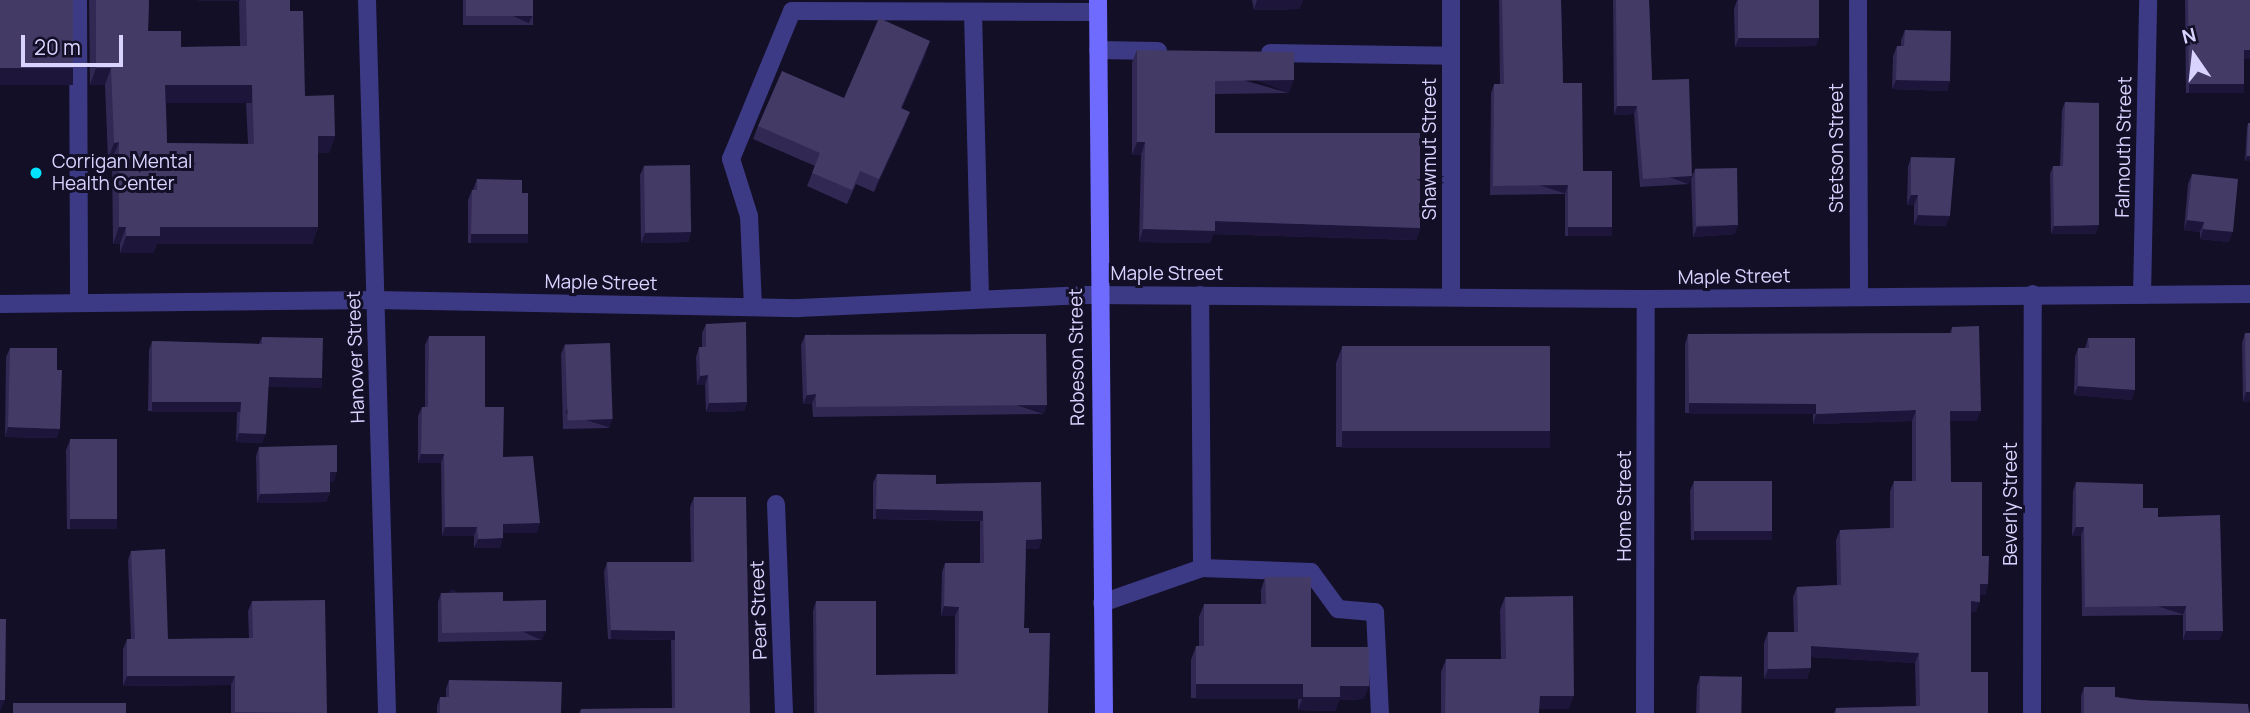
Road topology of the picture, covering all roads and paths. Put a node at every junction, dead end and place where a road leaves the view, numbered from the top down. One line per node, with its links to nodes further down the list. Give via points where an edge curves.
1 (78, 0): 22 (street)
2 (367, 0): 21 (street, Hanover Street)
3 (1451, 0): 11 (street, Shawmut Street)
4 (1858, 0): 17 (street, Stetson Street)
5 (2148, 0): 16 (street, Falmouth Street)
6 (1098, 6): 7 (street); 8 (main road, Robeson Street)
7 (973, 12): 19 (street); 24 (street, via 792,10 731,159 749,216)
8 (1098, 50): 9 (street); 13 (main road, Robeson Street)
9 (1180, 52)
10 (1247, 53): 11 (street)
11 (1451, 56): 18 (street, Shawmut Street)
12 (2250, 294): 16 (street, Maple Street)
13 (1097, 295): 14 (street, Maple Street); 19 (street, Maple Street); 27 (main road, Robeson Street)
14 (1200, 295): 18 (street, Maple Street); 26 (street)
15 (2033, 295): 16 (street, Maple Street); 17 (street, Maple Street); 33 (street, Beverly Street)
16 (2143, 295)
17 (1859, 296): 20 (street, Maple Street)
18 (1451, 297): 20 (street, Maple Street)
19 (980, 299): 24 (street, Maple Street)
20 (1646, 299): 32 (street, Home Street)
21 (375, 300): 22 (street, Maple Street); 24 (street, Maple Street); 28 (street, Hanover Street)
22 (79, 303): 23 (street, Maple Street)
23 (0, 304)
24 (753, 307)
25 (776, 505): 29 (street, Pear Street)
26 (1202, 568): 27 (street); 31 (street, via 1311,572 1338,609 1375,612)
27 (1102, 603): 30 (main road, Robeson Street)
28 (387, 713)
29 (784, 713)
30 (1104, 713)
31 (1380, 713)
32 (1645, 713)
33 (2032, 713)

